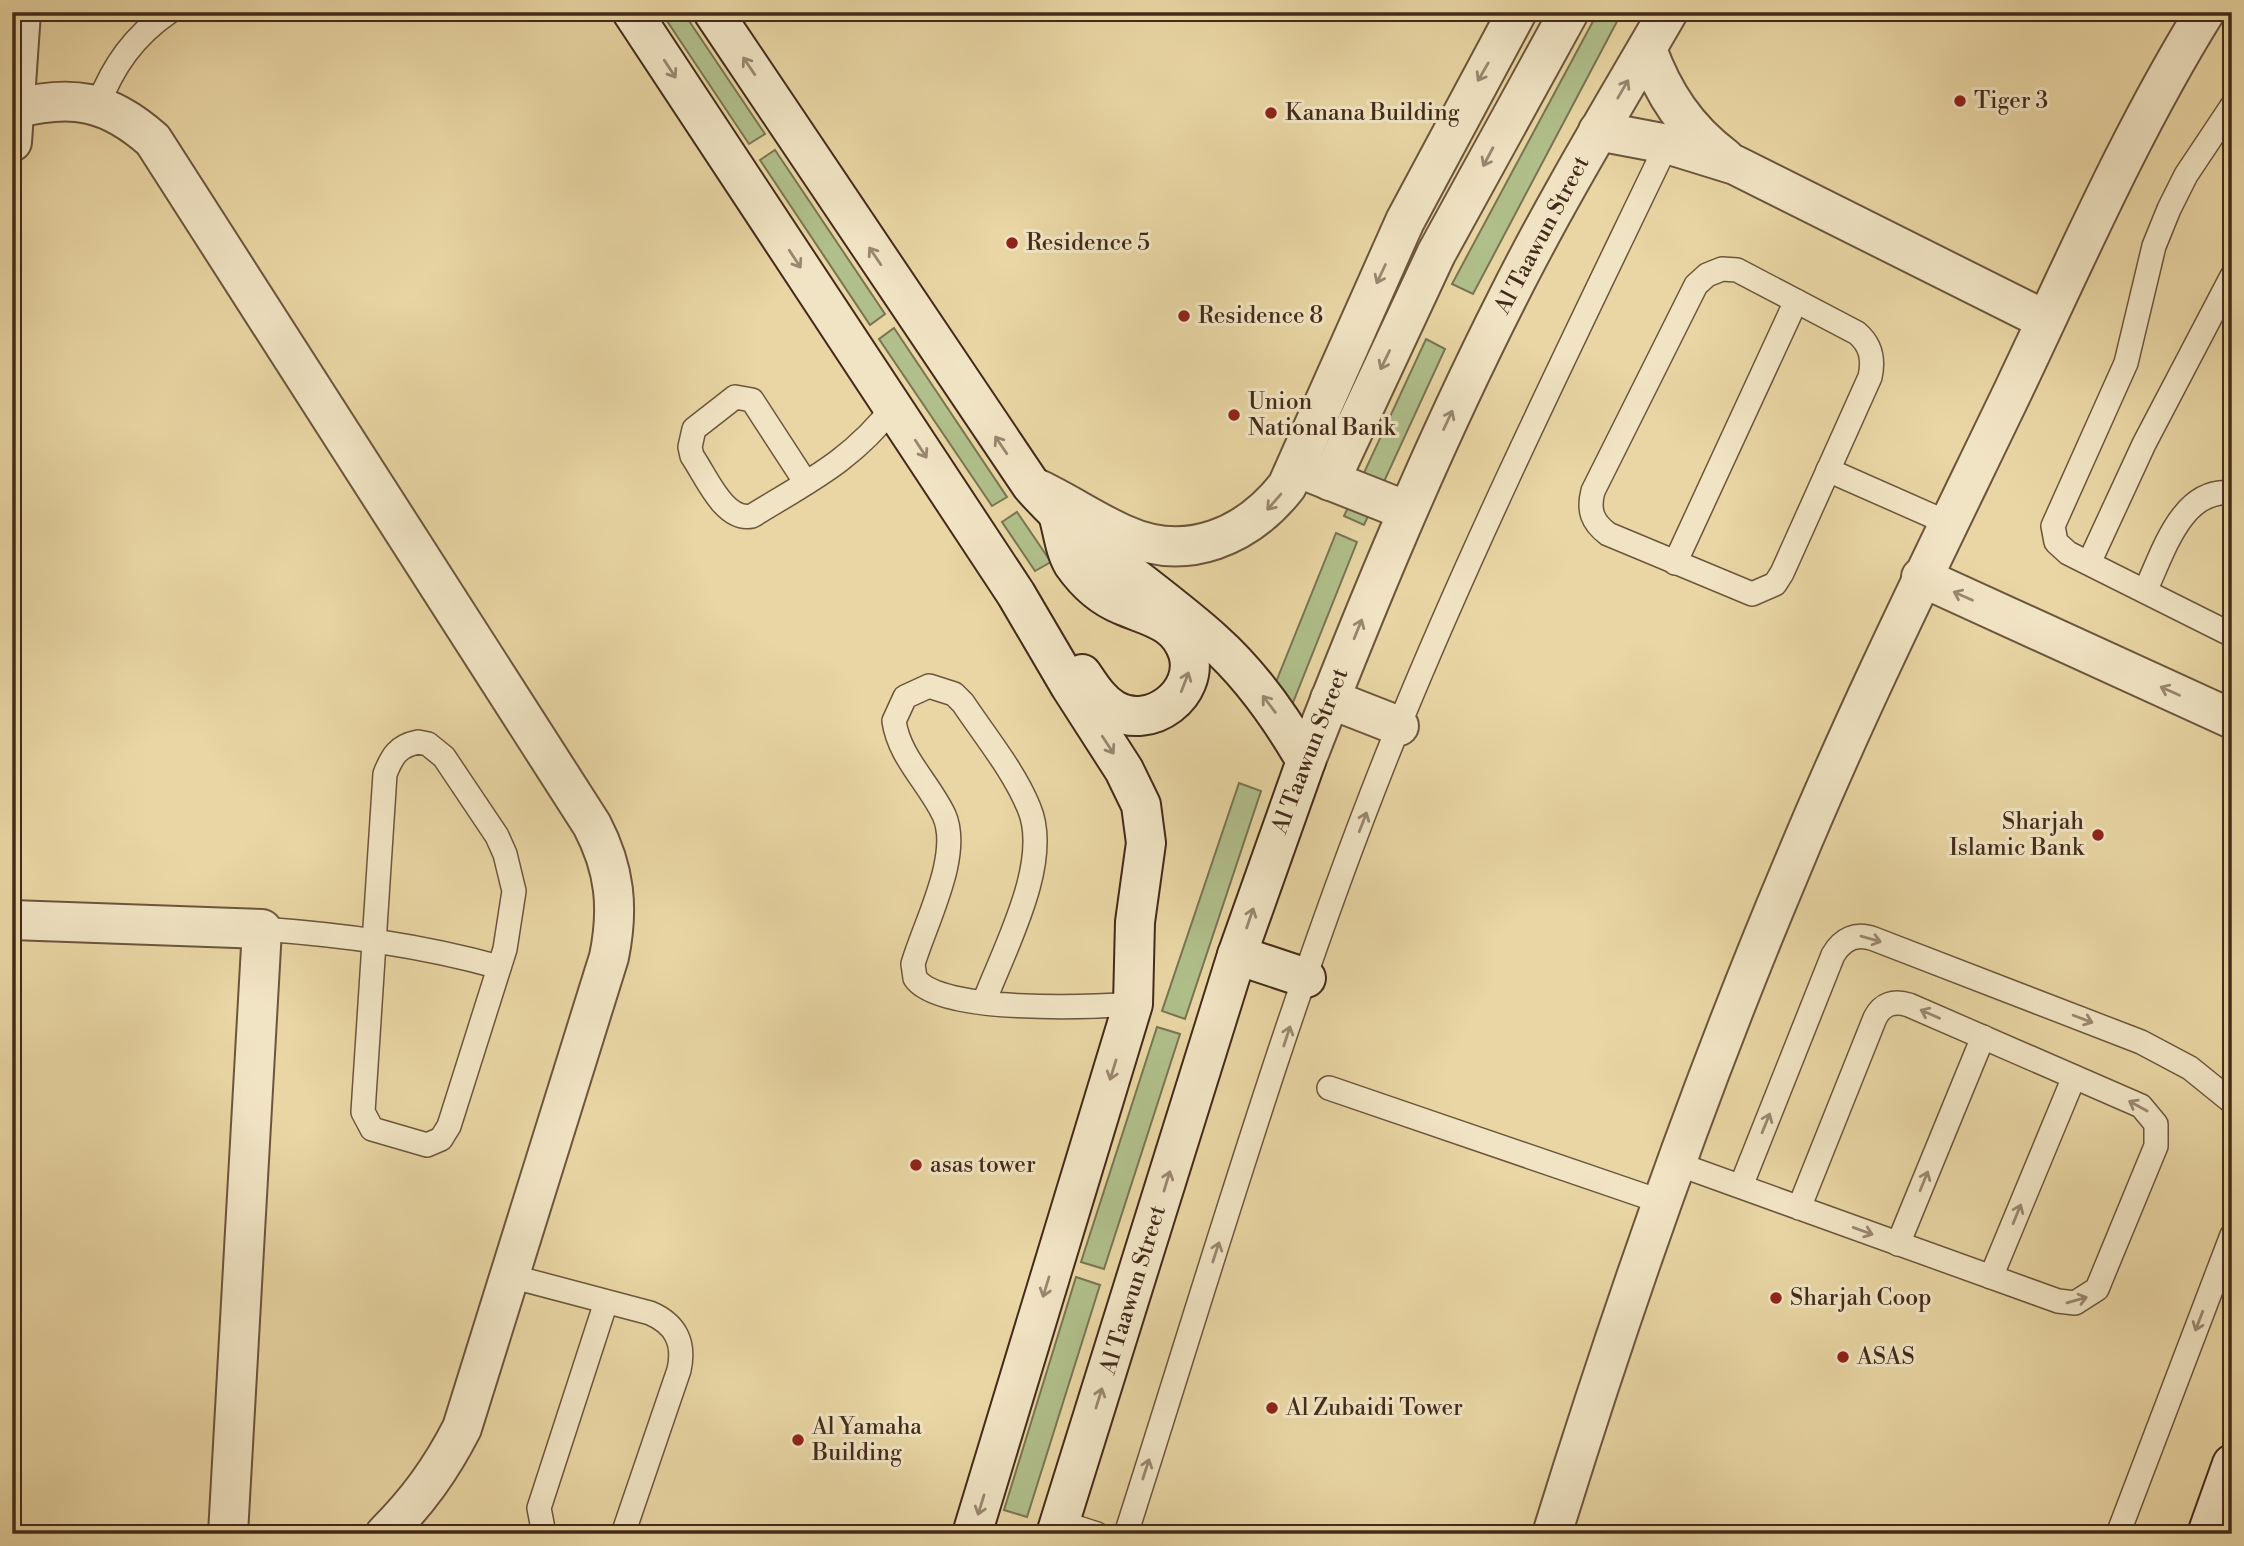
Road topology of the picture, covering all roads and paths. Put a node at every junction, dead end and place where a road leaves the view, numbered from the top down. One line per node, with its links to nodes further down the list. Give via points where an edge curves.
1 (20, 12): 12 (street)
2 (169, 12): 10 (lane, via 126,50)
3 (632, 12): 19 (street, one-way to 19)
4 (713, 12): 23 (street, one-way to 4)
5 (1517, 12): 21 (street, one-way to 21, via 1405,221)
6 (1569, 12): 21 (street, one-way to 21)
7 (1668, 12): 9 (street, Al Taawun Street)
8 (2205, 12): 18 (street, via 2126,153)
9 (1647, 49): 13 (street, Al Taawun Street, one-way to 9); 15 (street, via 1681,115 1696,134)
10 (98, 105): 12 (street, via 62,100); 56 (street, via 136,126 166,158 604,849 616,903 609,957)
11 (2232, 106): 29 (lane, via 2169,209 2154,246 2126,363 2055,518 2056,542)
12 (13, 120)
13 (1598, 131): 14 (street); 25 (street, Al Taawun Street, one-way to 13, via 1507,298)
14 (1667, 144): 15 (street); 36 (lane, via 1517,456)
15 (1735, 165): 18 (street)
16 (2232, 276): 29 (lane, via 2144,444)
17 (1796, 301): 20 (lane, via 1857,333 1872,358 1870,377); 28 (lane); 28 (lane, via 1737,270 1714,272 1696,285 1593,491 1590,503 1598,526)
18 (2045, 320): 27 (street)
19 (893, 407): 22 (lane, via 863,443); 32 (street, one-way to 32)
20 (1828, 470): 27 (lane); 28 (lane, via 1782,573 1765,591 1739,591)
21 (1313, 474): 23 (street, one-way to 23, via 1287,486 1260,516 1225,538 1185,546 1164,546 1124,535); 25 (street)
22 (806, 483): 22 (lane, via 752,516 734,514 692,456 694,429 735,397 752,400)
23 (1031, 485): 26 (street)
24 (2232, 492): 31 (lane, via 2208,494 2189,507)
25 (1407, 511): 34 (street, Al Taawun Street, one-way to 25)
26 (1059, 518): 32 (street, one-way to 26, via 1063,646 1103,702 1116,711 1146,716 1160,711 1184,689 1189,655 1182,640 1158,617 1121,605 1085,578 1071,561); 37 (street, one-way to 26, via 1269,703 1216,643)
27 (1948, 523): 30 (street)
28 (1675, 563)
29 (2089, 563): 31 (lane)
30 (1921, 578): 35 (street, one-way to 30); 50 (street, via 1791,868)
31 (2145, 591): 33 (lane)
32 (1016, 594): 45 (street, one-way to 45, via 1141,805 1146,843 1135,922)
33 (2232, 635)
34 (1330, 699): 36 (street); 37 (street, Al Taawun Street)
35 (2232, 719)
36 (1399, 726): 43 (lane, one-way to 36)
37 (1306, 761): 41 (street, Al Taawun Street, one-way to 37)
38 (12, 919): 39 (street)
39 (262, 929): 40 (lane); 61 (street)
40 (374, 939): 42 (lane); 42 (lane, via 363,1112 372,1129 420,1145 435,1143 446,1133); 42 (lane, via 385,774 395,752 405,745 428,744 444,757 505,853 514,891 513,911)
41 (1237, 955): 43 (street); 60 (street, Al Taawun Street, one-way to 41)
42 (499, 967)
43 (1306, 978): 67 (lane, one-way to 43)
44 (984, 1002): 44 (lane, via 925,988 914,971 947,862 949,838 943,814 901,746 894,721 905,698 929,686 954,694 963,703 1021,794 1034,827 1037,847 1032,875); 45 (lane, via 1074,1007)
45 (1133, 1004): 65 (street, one-way to 65)
46 (1983, 1037): 47 (lane); 53 (lane, one-way to 53, via 1901,1002 1879,1011); 55 (lane, one-way to 46)
47 (2074, 1077): 57 (lane, one-way to 47); 57 (lane, one-way to 47, via 2066,1303 2083,1300 2097,1289 2156,1146 2156,1124 2141,1106)
48 (1329, 1088): 52 (lane)
49 (2232, 1102): 51 (lane, one-way to 49, via 1833,955 1843,942 1857,935 2141,1042 2190,1068)
50 (1675, 1163): 51 (lane); 52 (street)
51 (1741, 1186): 53 (lane)
52 (1662, 1202): 68 (street)
53 (1799, 1208): 55 (lane, one-way to 55)
54 (2232, 1235): 69 (lane, one-way to 69)
55 (1898, 1244): 57 (lane)
56 (510, 1276): 58 (lane); 62 (street, via 462,1428 442,1468)
57 (1991, 1277)
58 (606, 1302): 63 (lane, via 539,1507); 64 (lane, via 661,1318 681,1346 679,1370)
59 (2232, 1464): 70 (street)
60 (1058, 1528): 66 (lane)
61 (228, 1534)
62 (386, 1534)
63 (544, 1534)
64 (623, 1534)
65 (972, 1534)
66 (1097, 1534)
67 (1126, 1534)
68 (1552, 1534)
69 (2118, 1534)
70 (2207, 1534)

